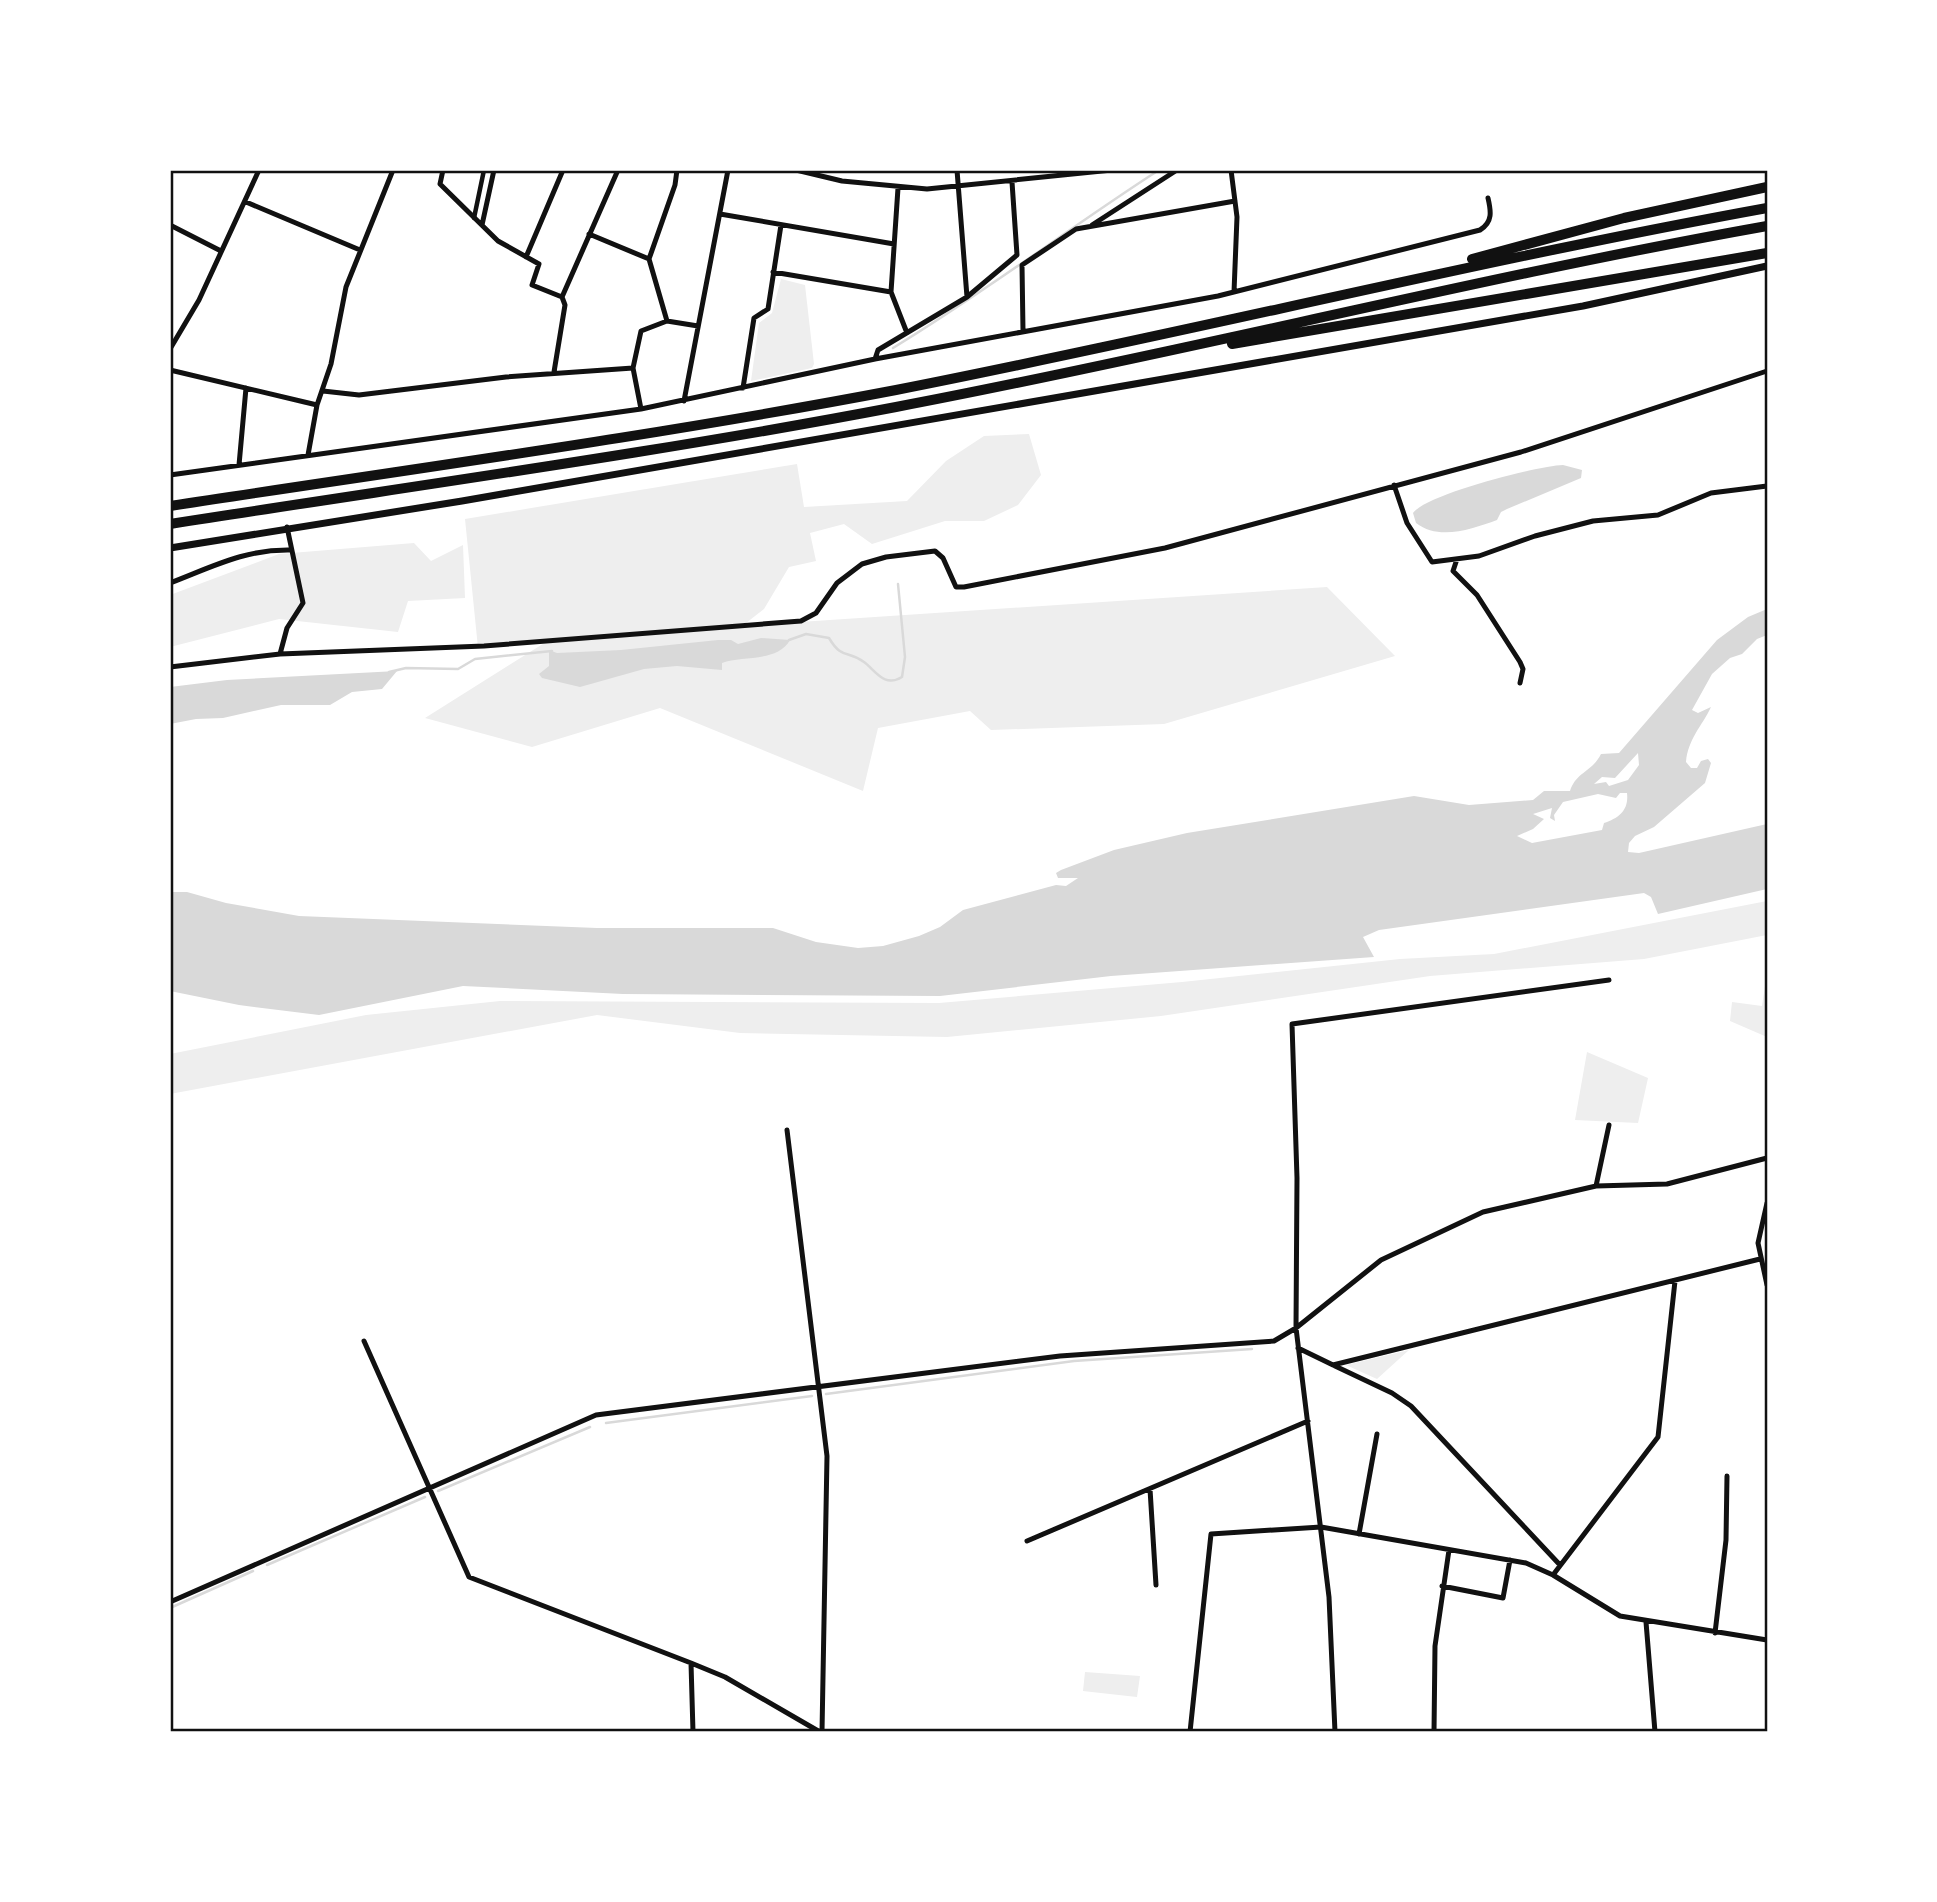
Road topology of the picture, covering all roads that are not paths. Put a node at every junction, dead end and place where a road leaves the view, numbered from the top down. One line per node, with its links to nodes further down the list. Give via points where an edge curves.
1 (259, 170): 21 (street)
2 (393, 170): 32 (street)
3 (443, 170): 24 (street, via 440,184)
4 (484, 170): 24 (street)
5 (494, 170): 26 (street)
6 (564, 170): 35 (street)
7 (618, 170): 30 (street)
8 (677, 170): 36 (street)
9 (728, 170): 23 (street)
10 (798, 170): 18 (street)
11 (957, 170): 16 (street)
12 (1112, 170): 15 (street)
13 (1177, 170): 28 (street)
14 (1231, 170): 20 (street)
15 (1012, 182): 16 (street); 43 (street, via 1017,256)
16 (958, 187): 18 (street); 43 (street)
17 (1767, 187): 39 (highway, via 1518,245)
18 (898, 188): 31 (street)
19 (1488, 198): 41 (street, via 1491,217 1480,230)
20 (1235, 201): 28 (street); 41 (street)
21 (246, 202): 32 (street); 33 (street)
22 (1767, 208): 39 (highway)
23 (720, 214): 27 (street); 45 (street)
24 (474, 218): 26 (street)
25 (170, 225): 33 (street)
26 (482, 225): 35 (street, via 498,241)
27 (781, 225): 31 (street); 38 (street)
28 (1092, 225): 46 (street, via 1076,229 1022,265)
29 (1767, 226): 50 (highway, via 1487,279)
30 (589, 234): 36 (street); 42 (street)
31 (894, 244): 40 (street)
32 (360, 250): 57 (street, via 346,287)
33 (221, 251): 48 (street, via 200,300)
34 (1767, 253): 50 (highway)
35 (526, 257): 42 (street, via 539,264 532,285)
36 (649, 259): 44 (street)
37 (1767, 266): 68 (street, via 1583,306 474,499)
38 (773, 272): 40 (street); 56 (street, via 768,309 754,318)
39 (1385, 284): 66 (highway, via 1112,346 800,407)
40 (891, 292): 47 (street)
41 (1234, 292): 46 (street)
42 (562, 297): 54 (street, via 565,305)
43 (967, 297): 47 (street)
44 (667, 321): 45 (street); 51 (street, via 640,331)
45 (698, 326): 58 (street)
46 (1023, 331): 49 (street)
47 (907, 333): 49 (street, via 878,350)
48 (170, 349)
49 (875, 359): 56 (street)
50 (1104, 366): 67 (highway, via 789,426)
51 (634, 368): 54 (street); 60 (street)
52 (170, 370): 55 (street)
53 (1767, 371): 64 (street, via 1521,452)
54 (554, 372): 57 (street, via 359,395)
55 (246, 388): 59 (street); 62 (street)
56 (743, 388): 58 (street)
57 (323, 391): 59 (street)
58 (684, 401): 60 (street)
59 (317, 405): 61 (street)
60 (641, 409): 61 (street)
61 (308, 455): 62 (street)
62 (239, 465): 63 (street)
63 (170, 475)
64 (1394, 485): 71 (street, via 1407,523 1432,562); 73 (street, via 1165,548 978,587 956,587 943,558 934,551 871,560 837,583 816,613 801,621 484,646)
65 (1767, 486): 71 (street, via 1711,493 1658,514 1594,521)
66 (170, 506)
67 (170, 524)
68 (287, 527): 69 (street); 70 (street)
69 (170, 548)
70 (291, 550): 72 (street, via 241,554); 73 (street, via 303,603 287,628)
71 (1457, 559): 75 (street, via 1453,571 1477,595 1520,662)
72 (170, 583)
73 (280, 654): 74 (street)
74 (170, 667)
75 (1520, 683)
76 (1609, 980): 85 (street, via 1292,1024)
77 (1609, 1125): 80 (street)
78 (787, 1130): 89 (street)
79 (1767, 1158): 80 (street, via 1667,1184)
80 (1596, 1186): 85 (street, via 1483,1212 1381,1259)
81 (1767, 1203): 82 (street, via 1758,1233)
82 (1760, 1259): 83 (street); 84 (street)
83 (1675, 1281): 88 (street); 100 (street, via 1658,1437)
84 (1767, 1285)
85 (1296, 1328): 87 (street); 89 (street, via 1275,1341 1060,1356)
86 (364, 1341): 93 (street)
87 (1298, 1348): 88 (street); 90 (street)
88 (1333, 1365): 100 (street, via 1411,1406)
89 (819, 1388): 93 (street, via 596,1415); 110 (street, via 827,1456)
90 (1308, 1421): 94 (street); 95 (street)
91 (1377, 1434): 96 (street)
92 (1727, 1476): 106 (street, via 1726,1540)
93 (428, 1489): 104 (street); 108 (street, via 469,1577)
94 (1150, 1489): 97 (street); 102 (street)
95 (1321, 1527): 96 (street); 111 (street, via 1211,1534); 112 (street)
96 (1359, 1534): 98 (street)
97 (1027, 1541)
98 (1449, 1550): 99 (street); 103 (street)
99 (1510, 1560): 101 (street); 103 (street, via 1503,1598)
100 (1560, 1565): 101 (street)
101 (1553, 1575): 105 (street, via 1620,1616)
102 (1156, 1585)
103 (1442, 1586): 113 (street, via 1435,1646)
104 (170, 1602)
105 (1646, 1622): 106 (street); 114 (street)
106 (1714, 1633): 107 (street)
107 (1767, 1640)
108 (691, 1663): 109 (street); 110 (street, via 725,1677)
109 (694, 1732)
110 (821, 1732)
111 (1190, 1732)
112 (1335, 1732)
113 (1434, 1732)
114 (1654, 1732)

